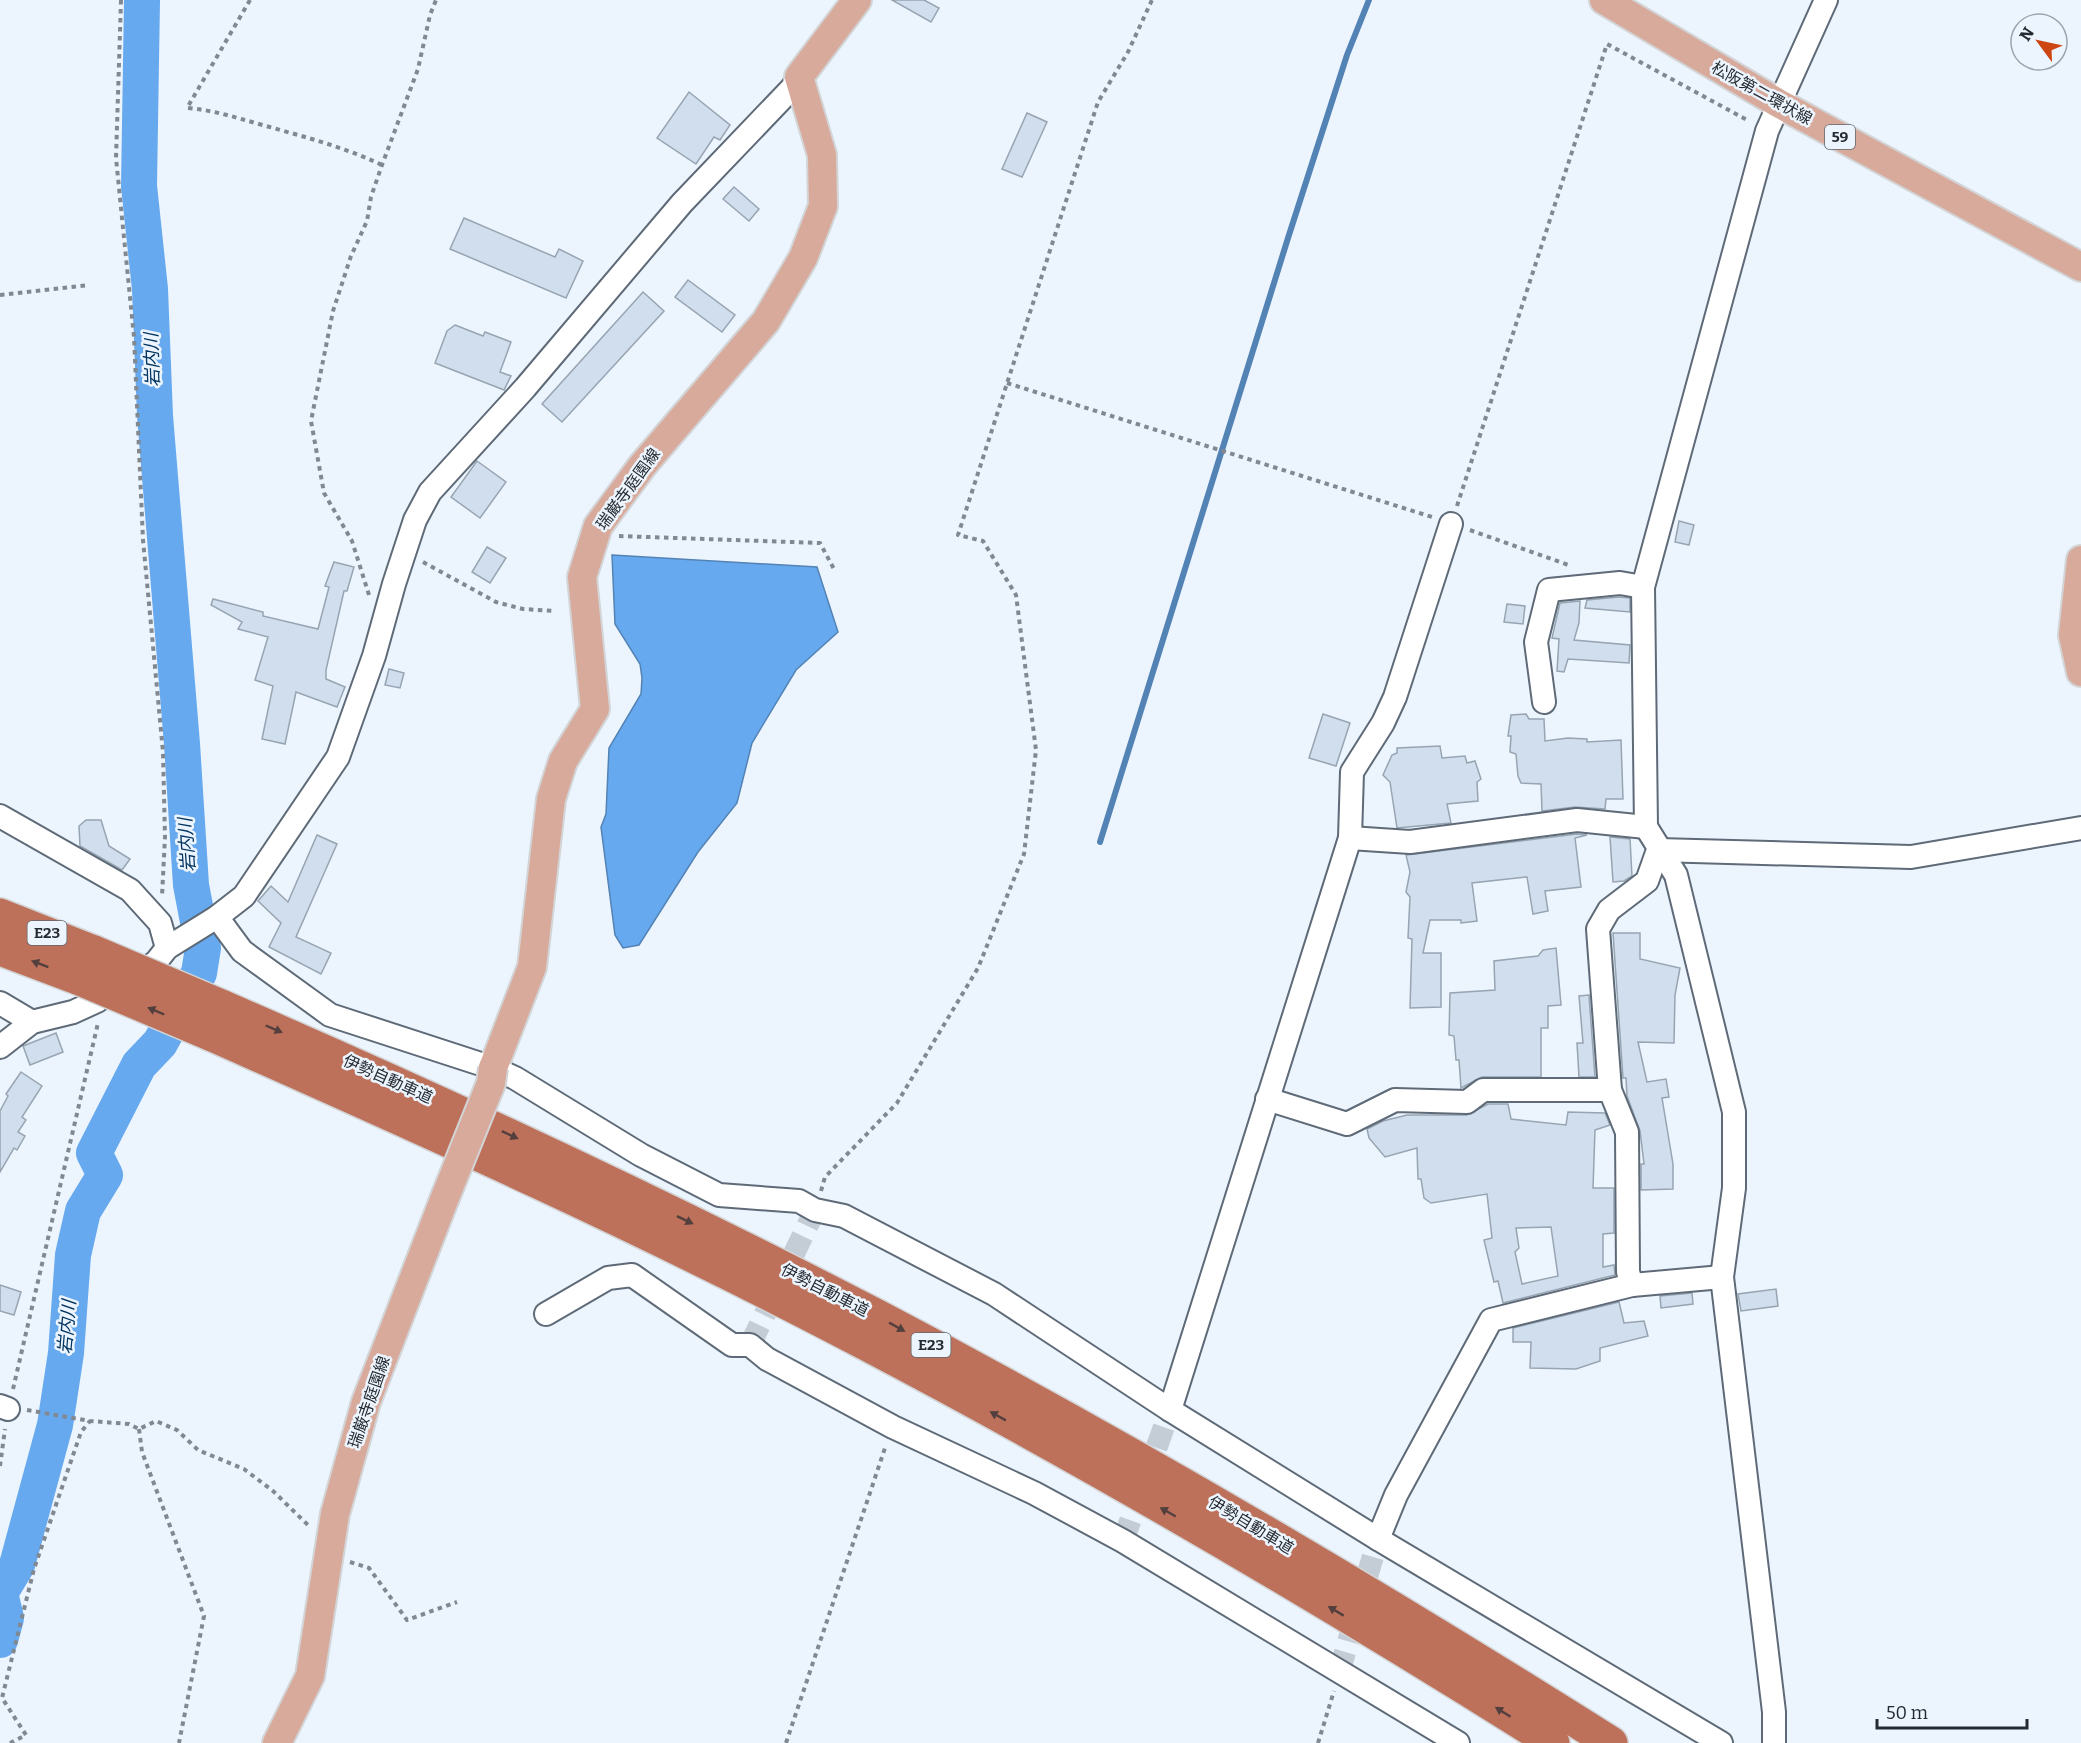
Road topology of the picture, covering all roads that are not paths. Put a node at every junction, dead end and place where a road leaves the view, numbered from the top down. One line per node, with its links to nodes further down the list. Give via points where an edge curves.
1 (857, 0): 4 (main road)
2 (1604, 0): 5 (main road, 松阪第二環状線 / 59)
3 (1826, 0): 5 (street)
4 (799, 77): 18 (street, via 682,203 525,388 430,492 404,551 338,757 244,896); 26 (main road, 瑞巌寺庭園線, via 822,155 823,206 803,258 766,321 642,466 598,526 582,577 595,709 563,760 551,799 532,967)
5 (1778, 103): 6 (main road, 松阪第二環状線 / 59); 9 (street, via 1767,131)
6 (2081, 267)
7 (1451, 524): 15 (street, via 1395,698 1352,772)
8 (2081, 560): 10 (main road, via 2073,635)
9 (1642, 587): 11 (street, via 1620,583 1549,590 1536,642); 13 (street)
10 (2081, 672)
11 (1544, 702)
12 (0, 816): 19 (street, via 130,891 160,923)
13 (1646, 826): 15 (street, via 1577,820 1410,842); 16 (street)
14 (2081, 828): 16 (street, via 1911,856)
15 (1350, 838): 28 (street)
16 (1658, 850): 27 (street, via 1647,881 1609,910 1598,929); 29 (street, via 1676,875 1734,1112 1734,1188)
17 (0, 915): 21 (highway, 伊勢自動車道 / E23)
18 (217, 917): 19 (street); 26 (street, via 242,951 330,1015)
19 (167, 948): 21 (street, via 156,962)
20 (0, 949): 21 (highway, 伊勢自動車道 / E23, one-way to 20)
21 (90, 978): 23 (highway, 伊勢自動車道, bridge); 24 (street, via 73,1012)
22 (0, 1003): 24 (street)
23 (215, 1020): 36 (highway, 伊勢自動車道 / E23, one-way to 23, via 1216,1539 866,1344); 37 (highway, 伊勢自動車道 / E23, one-way to 37, via 377,1074 547,1152 880,1318 1231,1512)
24 (32, 1022): 25 (street)
25 (0, 1047)
26 (493, 1068): 32 (street, via 641,1155 719,1195 799,1201 815,1210 844,1216 994,1294); 34 (main road, 瑞厳寺庭園線, bridge, via 366,1402 335,1514 310,1676)
27 (1610, 1090): 28 (street, via 1483,1090 1467,1102 1395,1100 1347,1124); 30 (street, via 1627,1132 1628,1272)
28 (1267, 1099): 32 (street)
29 (1722, 1277): 30 (street); 39 (street, via 1774,1712)
30 (1632, 1285): 33 (street, via 1491,1320 1396,1495)
31 (546, 1314): 35 (street, via 608,1278 632,1275 732,1344 750,1345 767,1359 892,1426 1034,1493 1123,1541)
32 (1170, 1410): 33 (street)
33 (1378, 1539): 38 (street)
34 (277, 1743)
35 (1458, 1743)
36 (1552, 1743)
37 (1611, 1743)
38 (1720, 1743)
39 (1774, 1743)

